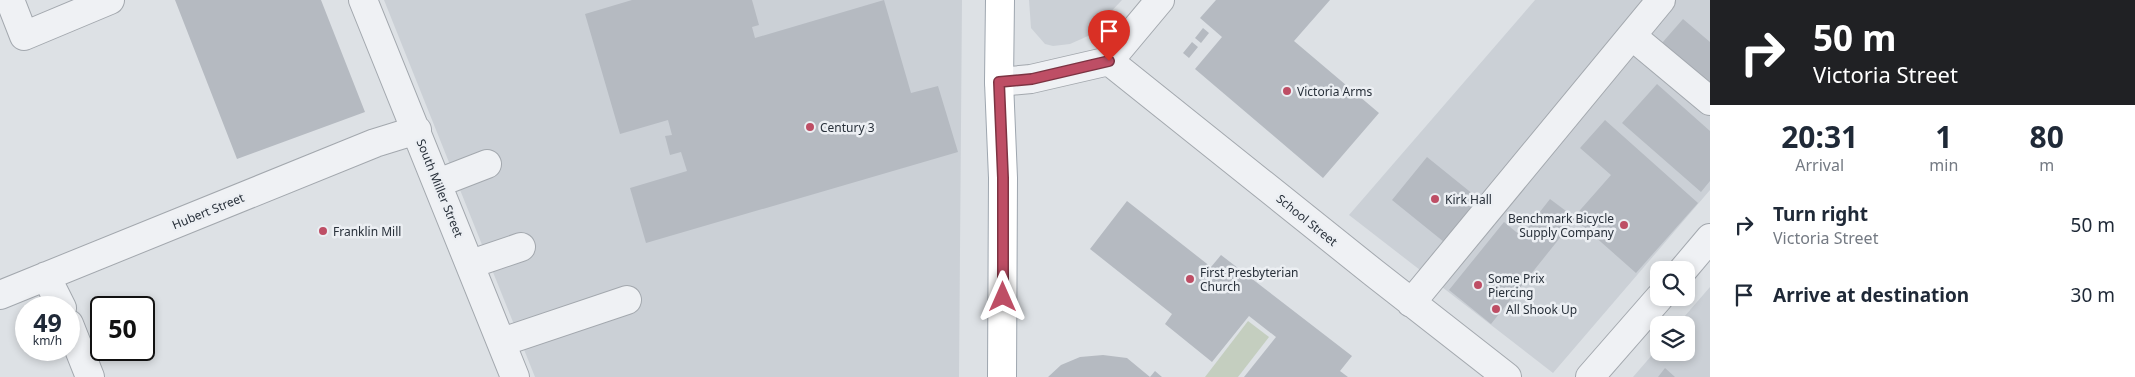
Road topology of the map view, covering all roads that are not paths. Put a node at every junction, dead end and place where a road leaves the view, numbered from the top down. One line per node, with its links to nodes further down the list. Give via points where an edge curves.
1 (10, 0): 2 (street, via 24,36)
2 (110, 0)
3 (363, 0): 11 (street, South Miller Street)
4 (1000, 0): 9 (main road)
5 (1160, 0): 8 (street)
6 (1661, 0): 7 (street)
7 (1632, 36): 10 (street); 22 (street)
8 (1109, 61): 9 (street, via 1032,79); 22 (street, School Street)
9 (999, 82): 29 (main road, via 1003,178)
10 (1710, 101)
11 (417, 130): 13 (street, South Miller Street); 18 (street, Hubert Street, via 375,143)
12 (487, 164): 13 (street)
13 (438, 183): 17 (street, South Miller Street)
14 (1710, 238): 16 (street)
15 (521, 247): 17 (street)
16 (1691, 261)
17 (471, 264): 24 (street, South Miller Street)
18 (46, 276): 19 (street, Hubert Street); 20 (street)
19 (0, 295)
20 (56, 296)
21 (626, 300): 24 (street)
22 (1411, 303): 26 (street, School Street)
23 (1652, 306): 30 (street)
24 (502, 342): 28 (street, South Miller Street)
25 (80, 352): 27 (street)
26 (1492, 373)
27 (90, 377)
28 (516, 377)
29 (1002, 377)
30 (1590, 377)

